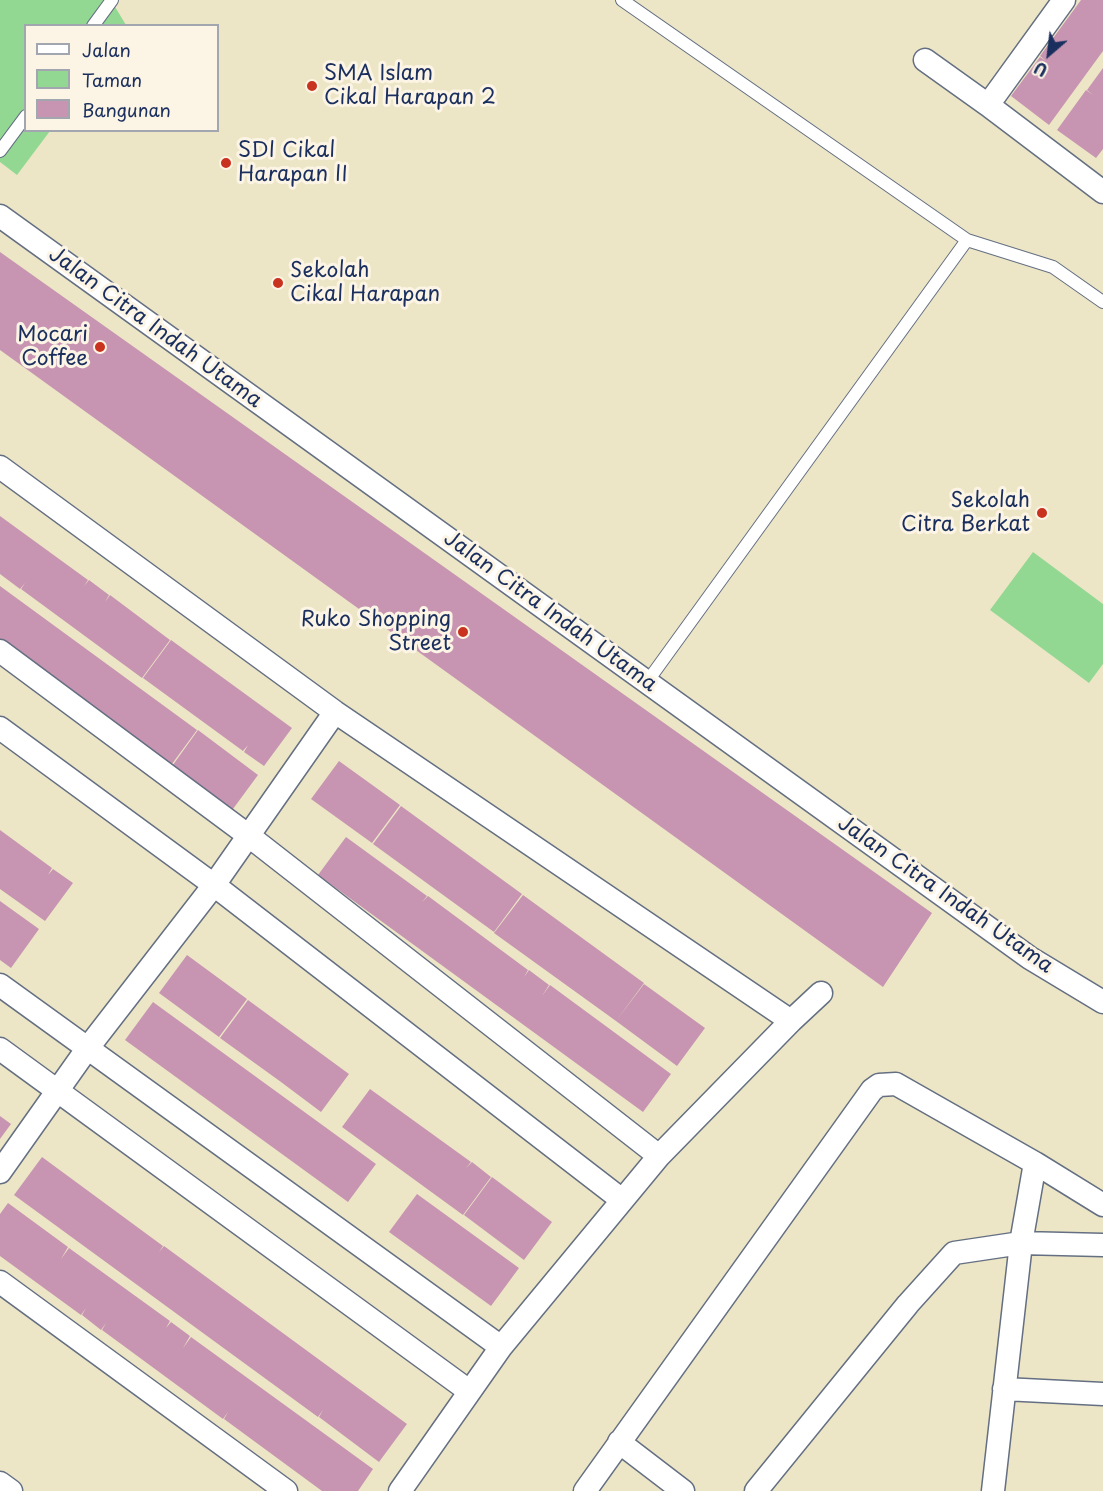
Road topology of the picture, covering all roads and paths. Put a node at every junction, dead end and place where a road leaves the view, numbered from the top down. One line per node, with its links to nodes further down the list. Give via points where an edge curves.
1 (112, 0): 4 (lane)
2 (622, 0): 11 (lane)
3 (1064, 0): 6 (street)
4 (94, 24)
5 (925, 60): 6 (street)
6 (988, 105): 9 (street)
7 (24, 119): 8 (lane)
8 (0, 151)
9 (1100, 183)
10 (0, 216): 15 (street, Jalan Citra Indah Utama)
11 (966, 240): 12 (lane, via 1053,267); 15 (lane)
12 (1103, 302)
13 (0, 467): 16 (street)
14 (0, 651): 18 (street)
15 (647, 681): 22 (street, Jalan Citra Indah Utama, via 1029,958)
16 (335, 712): 18 (street); 23 (street)
17 (0, 728): 19 (street)
18 (249, 836): 19 (street); 27 (street)
19 (214, 885): 25 (street); 30 (street)
20 (0, 985): 25 (street)
21 (821, 993): 23 (street)
22 (1103, 1002)
23 (791, 1021): 27 (street)
24 (0, 1049): 26 (street)
25 (87, 1049): 26 (street); 35 (street)
26 (57, 1091): 29 (street); 37 (street)
27 (658, 1156): 30 (street)
28 (1035, 1163): 31 (street); 32 (street); 39 (street, via 896,1084 879,1085)
29 (0, 1172)
30 (622, 1200): 35 (street)
31 (1103, 1205)
32 (1021, 1243): 33 (street); 36 (street); 46 (street, via 954,1253)
33 (1103, 1245)
34 (0, 1282): 42 (street)
35 (501, 1347): 37 (street)
36 (1005, 1389): 38 (street); 47 (street)
37 (469, 1391): 43 (street)
38 (1103, 1394)
39 (618, 1442): 44 (street); 45 (street)
40 (0, 1483): 41 (street)
41 (10, 1491)
42 (286, 1491)
43 (400, 1491)
44 (585, 1491)
45 (683, 1491)
46 (756, 1491)
47 (993, 1491)

